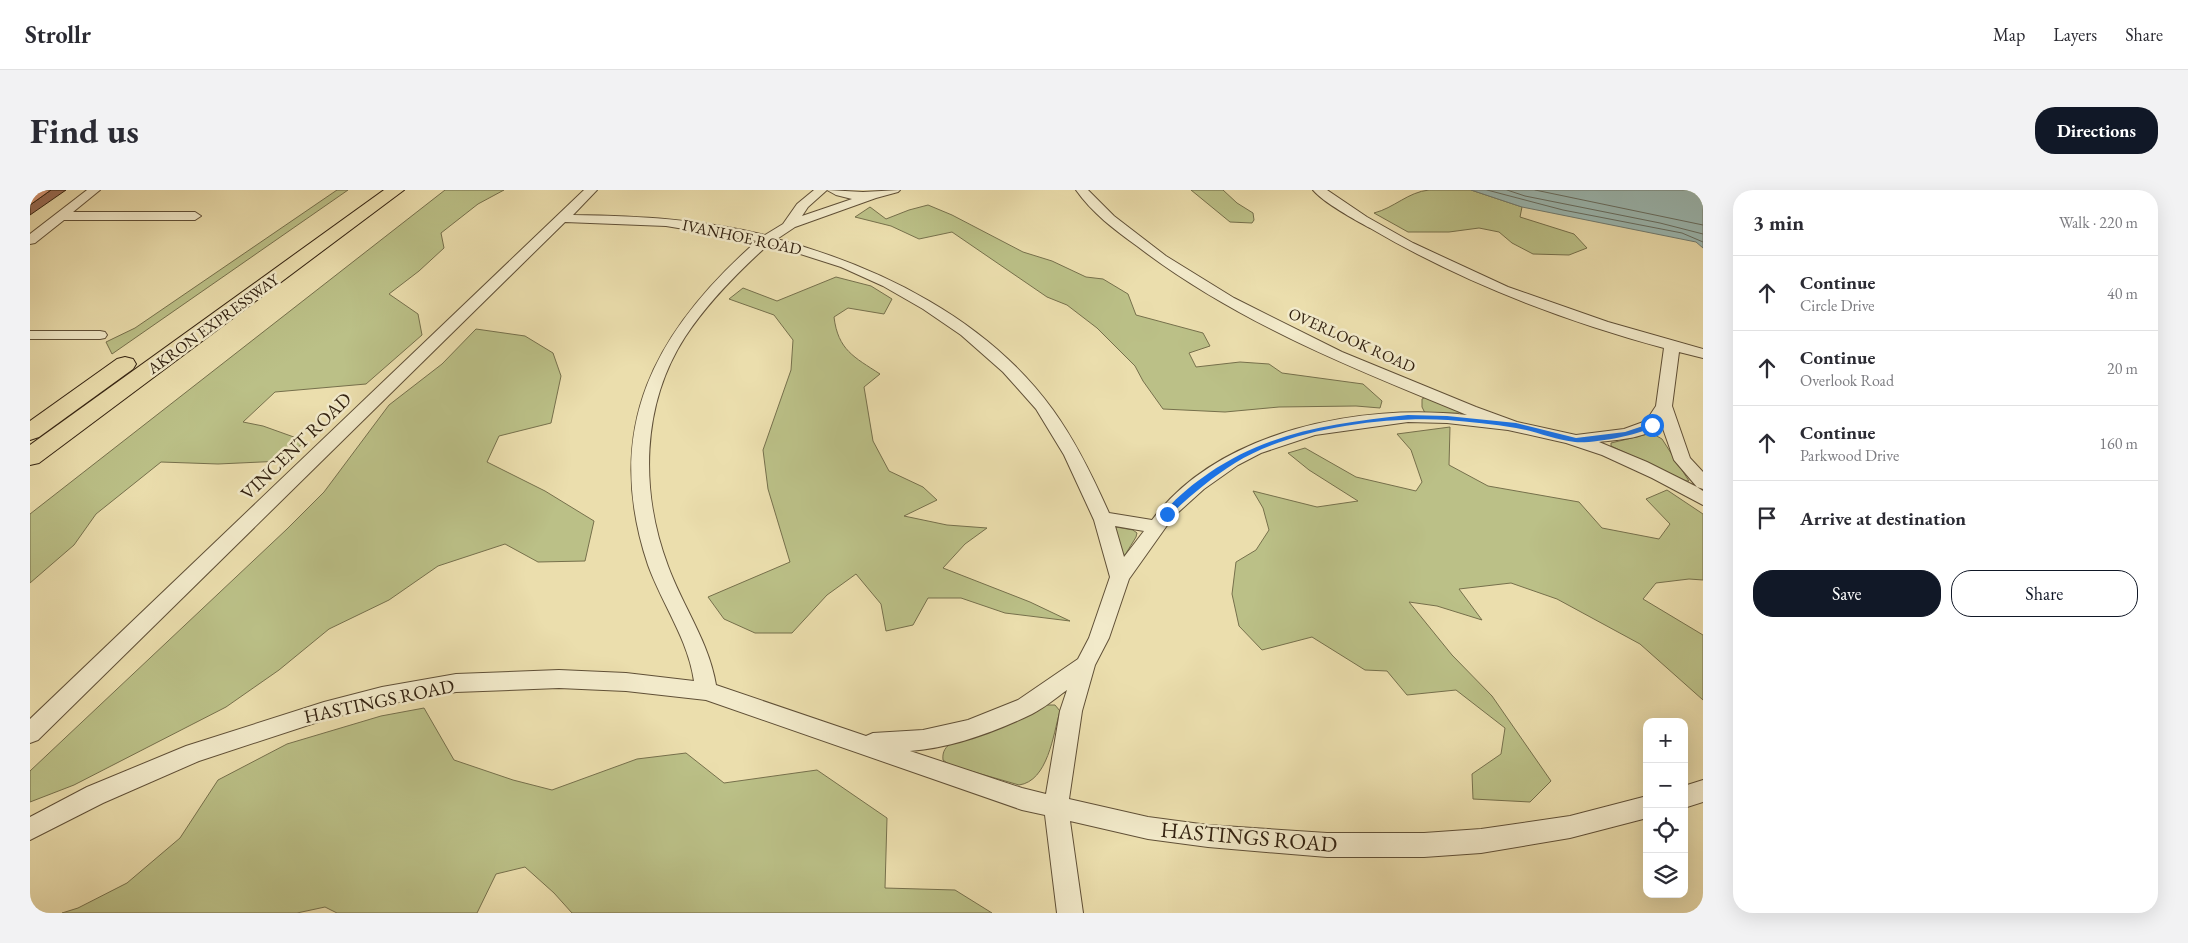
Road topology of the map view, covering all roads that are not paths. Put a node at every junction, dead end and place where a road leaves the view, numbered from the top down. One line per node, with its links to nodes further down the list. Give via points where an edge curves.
1 (94, 190): 11 (street)
2 (368, 190): 25 (highway, AKRON EXPRESSWAY)
3 (395, 190): 27 (highway, AKRON EXPRESSWAY)
4 (591, 190): 13 (street, VINCENT ROAD)
5 (821, 190): 14 (street, via 802,206)
6 (833, 190): 10 (street, via 842,194)
7 (894, 190): 10 (street)
8 (1082, 190): 21 (street, OVERLOOK ROAD, via 1141,244 1195,282 1269,323)
9 (1319, 190): 19 (street, via 1377,228 1452,267 1570,314)
10 (871, 196): 14 (street)
11 (62, 216): 12 (street); 15 (street)
12 (196, 216)
13 (564, 218): 16 (street, IVANHOE ROAD, via 664,221); 35 (street, VINCENT ROAD)
14 (789, 226): 16 (street)
15 (31, 238)
16 (768, 239): 30 (street, IVANHOE ROAD, via 875,276 927,304 987,348 1054,422); 34 (street, via 702,302 680,331 658,373 645,411 640,444 641,499 653,551 665,585 699,654)
17 (30, 335): 18 (street)
18 (100, 335)
19 (1672, 346): 20 (street); 22 (street)
20 (1703, 354)
21 (1405, 383): 23 (street, via 1414,402); 24 (street, OVERLOOK ROAD)
22 (1664, 406): 26 (street, via 1652,425 1626,434); 28 (street, via 1682,460)
23 (1408, 417): 24 (street); 31 (street, via 1312,430 1255,450 1232,461 1198,485 1176,504)
24 (1507, 424): 26 (street, OVERLOOK ROAD)
25 (30, 432)
26 (1576, 440): 29 (street, OVERLOOK ROAD)
27 (30, 457)
28 (1703, 483)
29 (1703, 498)
30 (1102, 518): 31 (street); 32 (street, IVANHOE ROAD)
31 (1158, 527): 32 (street)
32 (1120, 577): 33 (street, via 1099,638)
33 (1085, 665): 36 (street, HASTINGS ROAD, via 1026,707 969,729 924,740); 39 (street, via 1071,711)
34 (706, 691): 36 (street, HASTINGS ROAD); 41 (street, HASTINGS ROAD, via 626,682 549,679 456,683 382,696 324,710 194,753 95,796)
35 (30, 733)
36 (860, 744): 39 (street, HASTINGS ROAD, via 1022,800)
37 (1703, 790): 38 (street)
38 (1688, 796)
39 (1056, 808): 40 (street, HASTINGS ROAD, via 1148,828 1216,837 1327,845 1424,845 1481,841 1570,827); 42 (street)
40 (1643, 808)
41 (30, 829)
42 (1070, 913)

